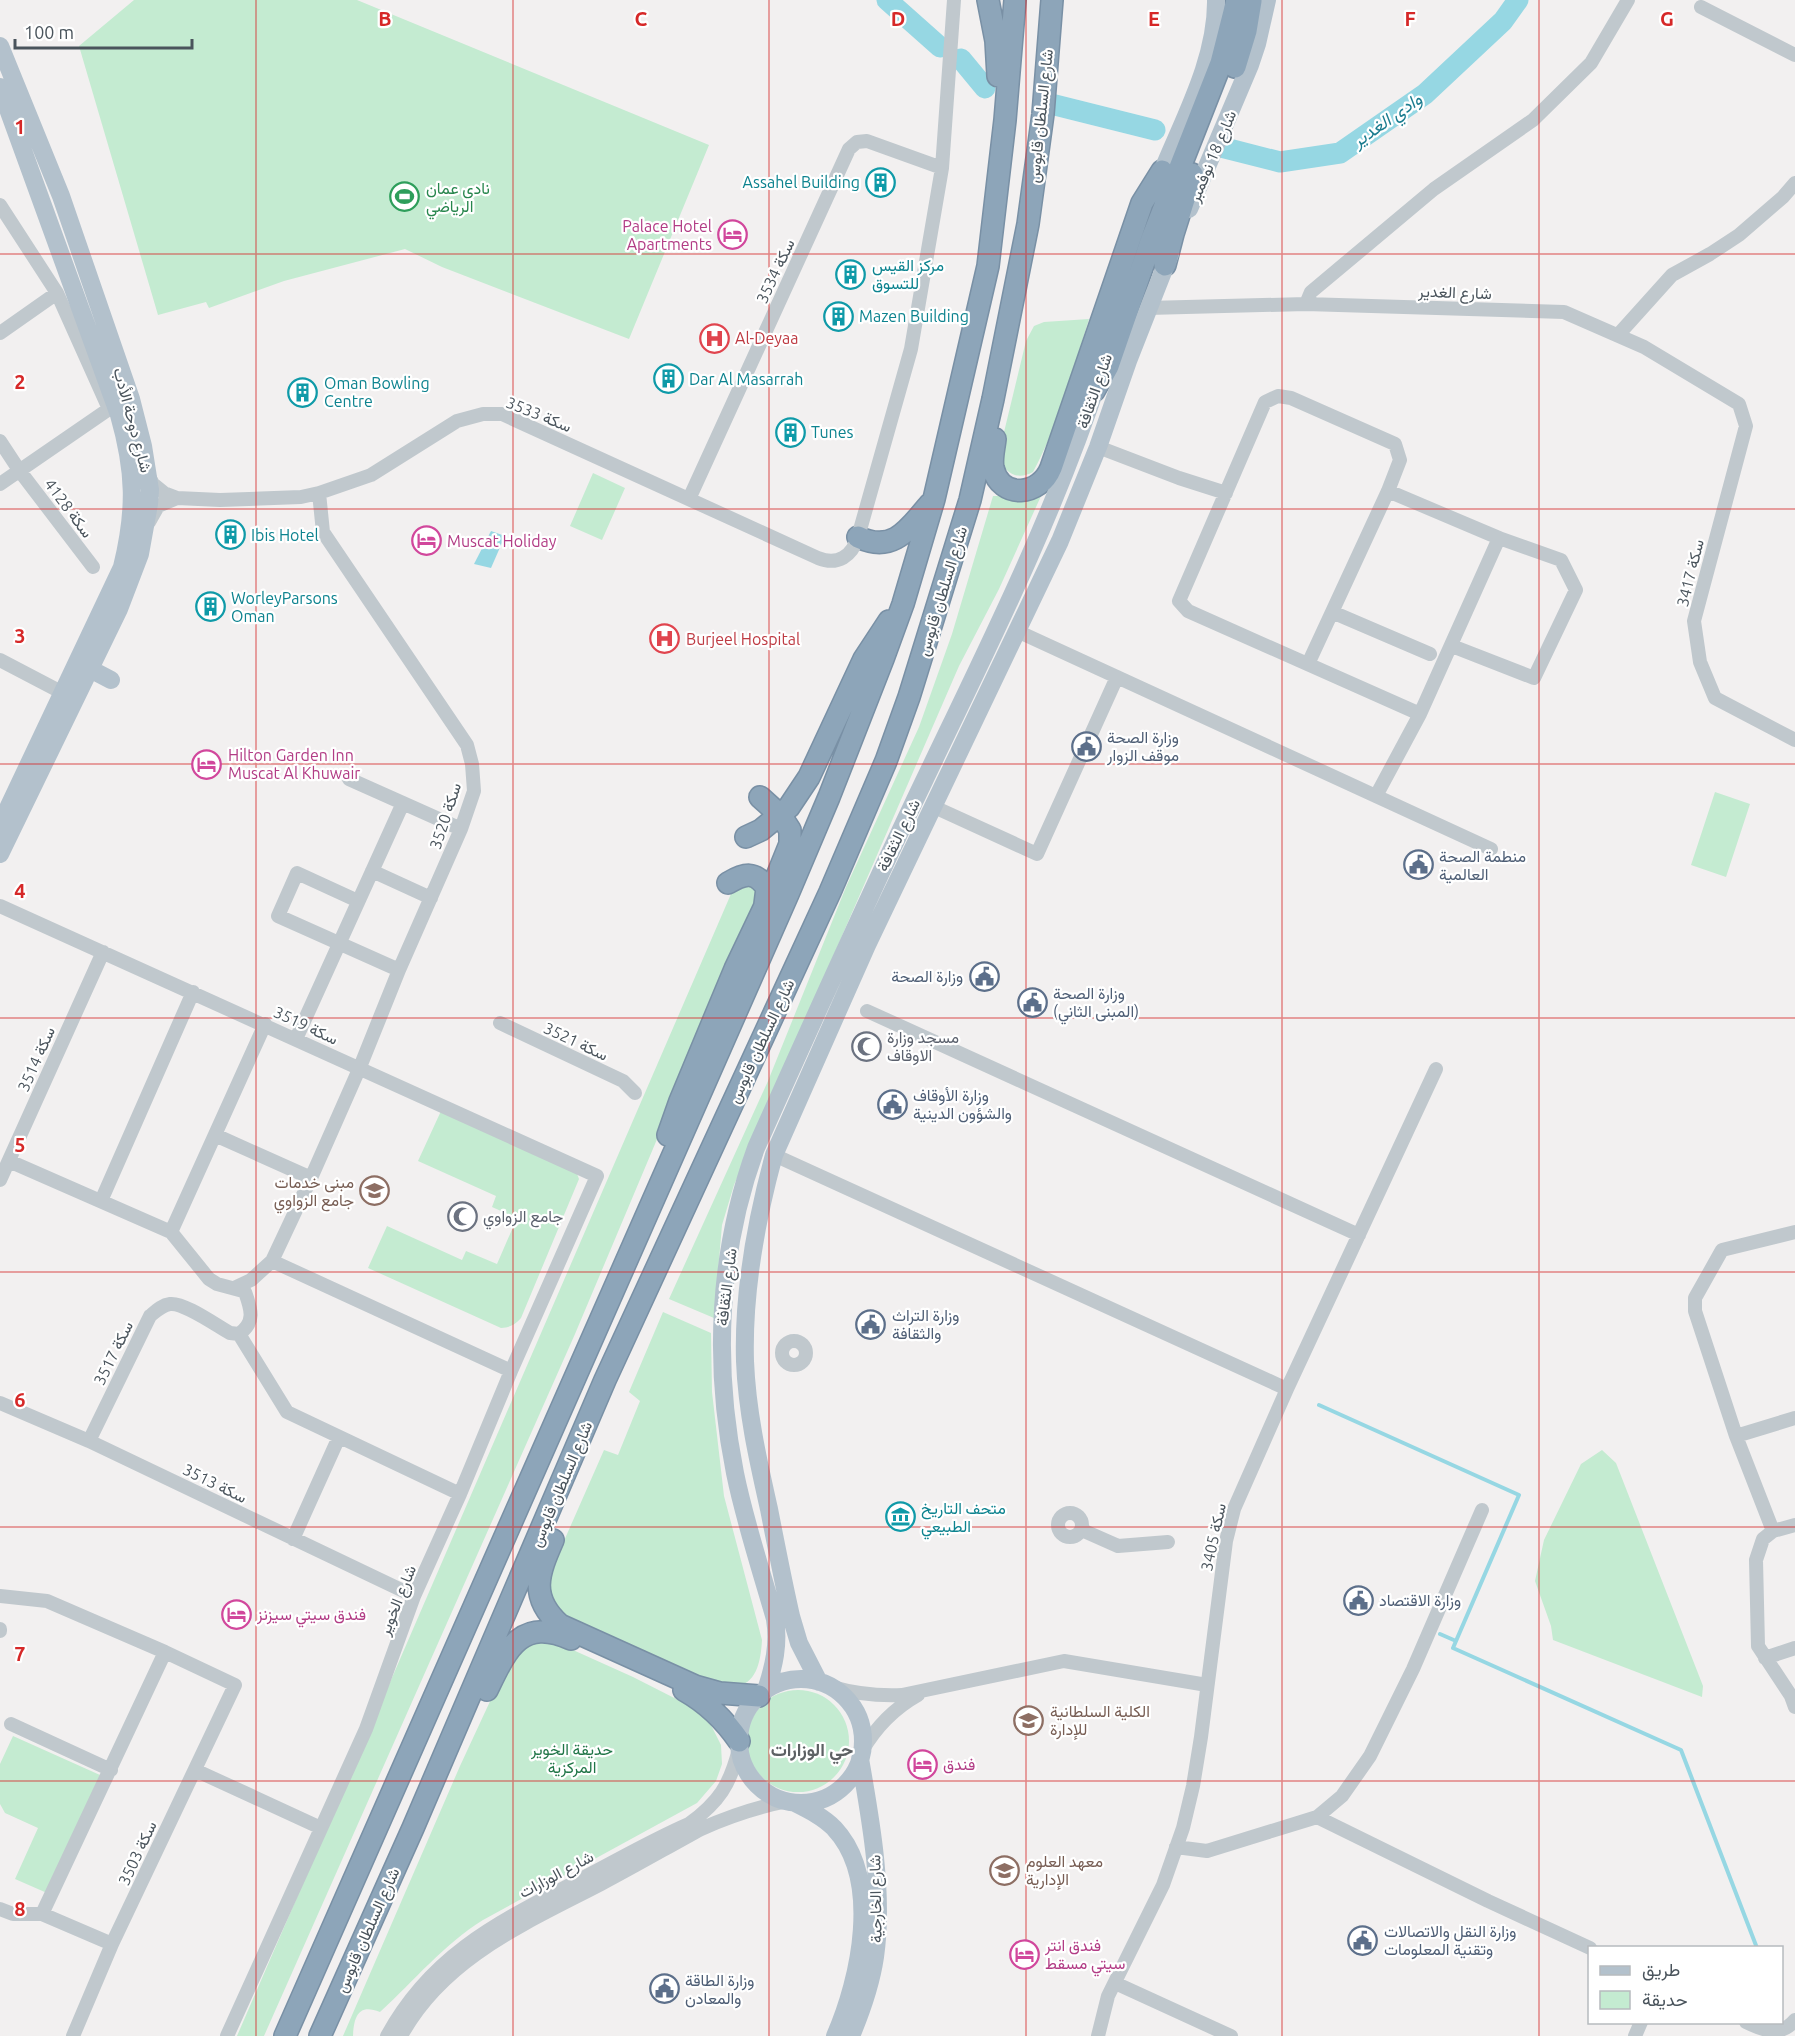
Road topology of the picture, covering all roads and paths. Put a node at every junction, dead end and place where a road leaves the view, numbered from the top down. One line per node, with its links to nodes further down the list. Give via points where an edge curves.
1 (954, 0): 19 (street)
2 (987, 0): 17 (highway)
3 (1016, 0): 17 (highway, شارع السلطان قابوس)
4 (1052, 0): 31 (highway, شارع السلطان قابوس, via 1043,114 1028,224)
5 (1204, 0): 15 (main road, via 1203,52)
6 (1216, 0): 15 (main road, شارع الثقافة, via 1211,48)
7 (1238, 0): 23 (highway, via 1221,63)
8 (1251, 0): 24 (highway, via 1241,50 1192,174)
9 (1267, 0): 24 (main road, شارع 18 نوفمبر, via 1250,65)
10 (1628, 0): 26 (street, via 1591,63 1533,120 1434,189 1311,292)
11 (1701, 7): 13 (street)
12 (1, 54): 36 (main road, شارع دوحة الأدب, via 62,196 131,399)
13 (1795, 55)
14 (0, 87): 18 (main road, شارع دوحة الأدب)
15 (1189, 106): 20 (main road, شارع الثقافة)
16 (0, 117): 18 (main road)
17 (1005, 120): 43 (highway, شارع السلطان قابوس, via 988,266)
18 (23, 148): 58 (main road, شارع دوحة الأدب, via 119,415 132,480 129,537 122,567)
19 (942, 168): 42 (street, سكة 3534, via 867,141 857,142 849,149); 45 (street, via 911,349)
20 (1162, 171): 30 (main road, شارع الثقافة, via 1133,248); 31 (highway, via 1142,203 1048,474 1035,487 1008,488 994,472 997,417)
21 (1795, 183): 29 (street, via 1739,235 1672,275)
22 (0, 206): 25 (street)
23 (1153, 236): 27 (highway, via 1152,254 1138,295 1140,304); 30 (highway, via 1108,366)
24 (1165, 265): 27 (main road, شارع 18 نوفمبر)
25 (57, 293): 28 (street); 35 (street, سكة 4128, via 109,409)
26 (1306, 304): 27 (street, شارع الغدير); 29 (street, شارع الغدير, via 1564,312)
27 (1148, 308): 34 (main road, شارع الثقافة)
28 (0, 333)
29 (1618, 335): 32 (street, شارع الغدير)
30 (1094, 391): 85 (main road, شارع الثقافة, via 1049,513 1011,599)
31 (993, 399): 106 (highway, شارع السلطان قابوس, via 970,500 886,761 830,892)
32 (1739, 404): 60 (street, سكة 3417, via 1746,426 1694,621 1700,662 1715,698)
33 (0, 441): 35 (street, سكة 4128)
34 (1098, 447): 40 (street); 50 (main road, شارع الثقافة)
35 (19, 470): 37 (street, سكة 4128); 47 (street, سكة 4128)
36 (148, 476): 41 (street, سكة 3533, via 164,493); 44 (main road, شارع دوحة الأدب)
37 (0, 484)
38 (1388, 491): 40 (street, via 1400,460 1395,444 1291,398 1278,396 1266,402); 46 (street); 49 (street)
39 (319, 493): 41 (street, سكة 3533, via 220,500); 42 (street, سكة 3533, via 371,475 457,421 493,413 519,421); 68 (street, سكة 3520, via 323,532 467,745 474,791)
40 (1226, 493): 54 (street, via 1179,601 1188,611)
41 (177, 498): 44 (street, via 158,506)
42 (688, 499): 45 (street, سكة 3533, via 826,561 847,557)
43 (934, 499): 45 (highway, via 908,530 893,540 875,543); 48 (highway, شارع السلطان قابوس)
44 (145, 531): 55 (main road, شارع دوحة الأدب, via 123,600)
45 (858, 537)
46 (1499, 538): 51 (street); 51 (street, via 1561,560 1576,590 1534,678)
47 (93, 567)
48 (903, 604): 66 (highway, via 873,643 809,777); 103 (highway, شارع السلطان قابوس, via 867,703 788,894)
49 (1332, 612): 52 (street); 54 (street)
50 (1017, 632): 56 (street); 65 (main road, شارع الثقافة)
51 (1452, 646): 59 (street)
52 (1430, 654)
53 (0, 660): 58 (street)
54 (1308, 664): 59 (street)
55 (90, 669): 57 (main road); 71 (main road, شارع دوحة الأدب)
56 (1117, 677): 62 (street); 65 (street, via 1036,854)
57 (111, 680)
58 (63, 693): 67 (main road, شارع دوحة الأدب)
59 (1420, 714): 62 (street)
60 (1795, 740)
61 (349, 779): 64 (street)
62 (1376, 796): 70 (street)
63 (760, 797): 66 (highway)
64 (403, 803): 68 (street); 72 (street)
65 (933, 806): 91 (main road, شارع الثقافة)
66 (781, 816): 69 (highway); 77 (highway, via 790,830 790,844)
67 (0, 825)
68 (462, 829): 74 (street, سكة 3520)
69 (746, 837)
70 (1491, 849)
71 (0, 854)
72 (372, 871): 74 (street); 75 (street)
73 (728, 883): 77 (highway, via 739,876 751,875 761,880 767,888)
74 (431, 898): 80 (street, سكة 3520)
75 (358, 901): 78 (street); 78 (street, via 297,873 278,916)
76 (0, 906): 79 (street, سكة 3519)
77 (765, 906): 103 (highway, via 680,1101)
78 (339, 943): 80 (street); 86 (street)
79 (103, 952): 81 (street, سكة 3519); 92 (street, سكة 3514)
80 (399, 970): 87 (street, سكة 3520)
81 (193, 992): 84 (street, سكة 3519); 96 (street)
82 (867, 1011): 100 (street)
83 (500, 1023): 89 (street, سكة 3521, via 623,1081)
84 (265, 1024): 86 (street, سكة 3519); 90 (street)
85 (811, 1025): 91 (main road, via 766,1143); 97 (main road, شارع الثقافة, via 756,1148)
86 (296, 1039): 87 (street, سكة 3519)
87 (360, 1067): 93 (street, سكة 3519); 94 (street)
88 (1436, 1069): 100 (street, سكة 3405)
89 (635, 1093)
90 (215, 1135): 94 (street); 98 (street)
91 (774, 1155): 97 (main road, via 759,1163); 107 (street); 125 (main road, شارع الثقافة, via 751,1263 745,1337 747,1391 791,1616 799,1643)
92 (9, 1161): 95 (street, سكة 3514); 96 (street)
93 (597, 1176): 105 (street, شارع الخوير)
94 (311, 1178): 101 (street)
95 (0, 1180)
96 (100, 1201): 98 (street)
97 (737, 1210): 128 (main road, شارع الثقافة, via 721,1333 735,1475 778,1637 774,1667)
98 (171, 1232): 102 (street, via 209,1279)
99 (1795, 1232): 110 (street, via 1722,1250 1695,1298 1695,1311)
100 (1359, 1235): 107 (street, سكة 3405)
101 (272, 1261): 102 (street); 105 (street)
102 (242, 1287): 104 (street, via 252,1311 251,1321)
103 (609, 1298): 150 (highway, شارع السلطان قابوس)
104 (239, 1334): 111 (street, via 287,1412); 112 (street, سكة 3517, via 230,1333 180,1305 159,1308 144,1325)
105 (511, 1371): 113 (street, شارع الخوير)
106 (605, 1380): 128 (highway, via 600,1427 540,1571 544,1607 560,1625 695,1686 720,1693); 135 (highway, شارع السلطان قابوس)
107 (1287, 1389): 126 (street, سكة 3405, via 1234,1509 1226,1541)
108 (1, 1407): 112 (street, سكة 3513)
109 (1795, 1418): 110 (street)
110 (1736, 1436): 117 (street)
111 (339, 1437): 113 (street); 118 (street)
112 (89, 1442): 118 (street, سكة 3513)
113 (460, 1494): 121 (street, شارع الخوير)
114 (1482, 1510): 137 (street, via 1413,1669 1370,1756 1342,1796)
115 (1795, 1525): 117 (street)
116 (1082, 1530): 119 (street, via 1118,1546)
117 (1773, 1531): 124 (street, via 1763,1539 1756,1560 1758,1646)
118 (294, 1539): 121 (street, سكة 3513)
119 (1168, 1542)
120 (0, 1596): 123 (street, via 47,1600)
121 (414, 1596): 138 (street, شارع الخوير, via 366,1730)
122 (1795, 1648): 124 (street)
123 (165, 1652): 133 (street); 134 (street, سكة 3503, via 235,1685)
124 (1765, 1658): 129 (street)
125 (826, 1685): 127 (street, via 878,1696); 128 (main road, via 806,1679 792,1680); 132 (main road, via 843,1695 858,1718)
126 (1207, 1685): 127 (street, via 1064,1661); 139 (street, سكة 3405, via 1193,1785)
127 (926, 1691): 132 (street, via 895,1710 871,1736)
128 (763, 1693): 131 (main road, via 744,1716)
129 (1795, 1707)
130 (11, 1724): 133 (street)
131 (739, 1745): 135 (highway, via 730,1728 707,1705 680,1688 557,1633 534,1633 506,1652 460,1749); 136 (main road, via 746,1768 758,1786); 145 (street, شارع الوزارات, via 734,1772 703,1814 487,1929 450,1957)
132 (861, 1755): 136 (main road, via 846,1784 835,1793 809,1803); 156 (main road, شارع الخارجية, via 874,1846 878,1928 870,1983)
133 (111, 1770): 141 (street)
134 (195, 1770): 138 (street); 142 (street, سكة 3503)
135 (436, 1774): 151 (highway, شارع السلطان قابوس)
136 (791, 1802): 154 (street, شارع الوزارات, via 759,1806 701,1828 493,1941 438,1985); 155 (main road, شارع الخارجية, via 814,1812 834,1829 849,1850 858,1875 862,1900 859,1952 848,2003)
137 (1317, 1817): 139 (street, via 1207,1851); 143 (street)
138 (321, 1828): 149 (street, شارع الخوير)
139 (1176, 1847): 144 (street, سكة 3405, via 1163,1885)
140 (2, 1914): 141 (street)
141 (42, 1914): 142 (street)
142 (112, 1944): 148 (street, سكة 3503)
143 (1588, 1947)
144 (1115, 1983): 157 (street, سكة 3405); 158 (street)
145 (406, 2003): 152 (street, شارع الوزارات); 153 (street)
146 (1795, 2020): 147 (street, via 1780,2035)
147 (1750, 2024)
148 (73, 2036)
149 (227, 2036)
150 (285, 2036)
151 (320, 2036)
152 (387, 2036)
153 (392, 2036)
154 (401, 2036)
155 (835, 2036)
156 (851, 2036)
157 (1098, 2036)
158 (1231, 2036)

